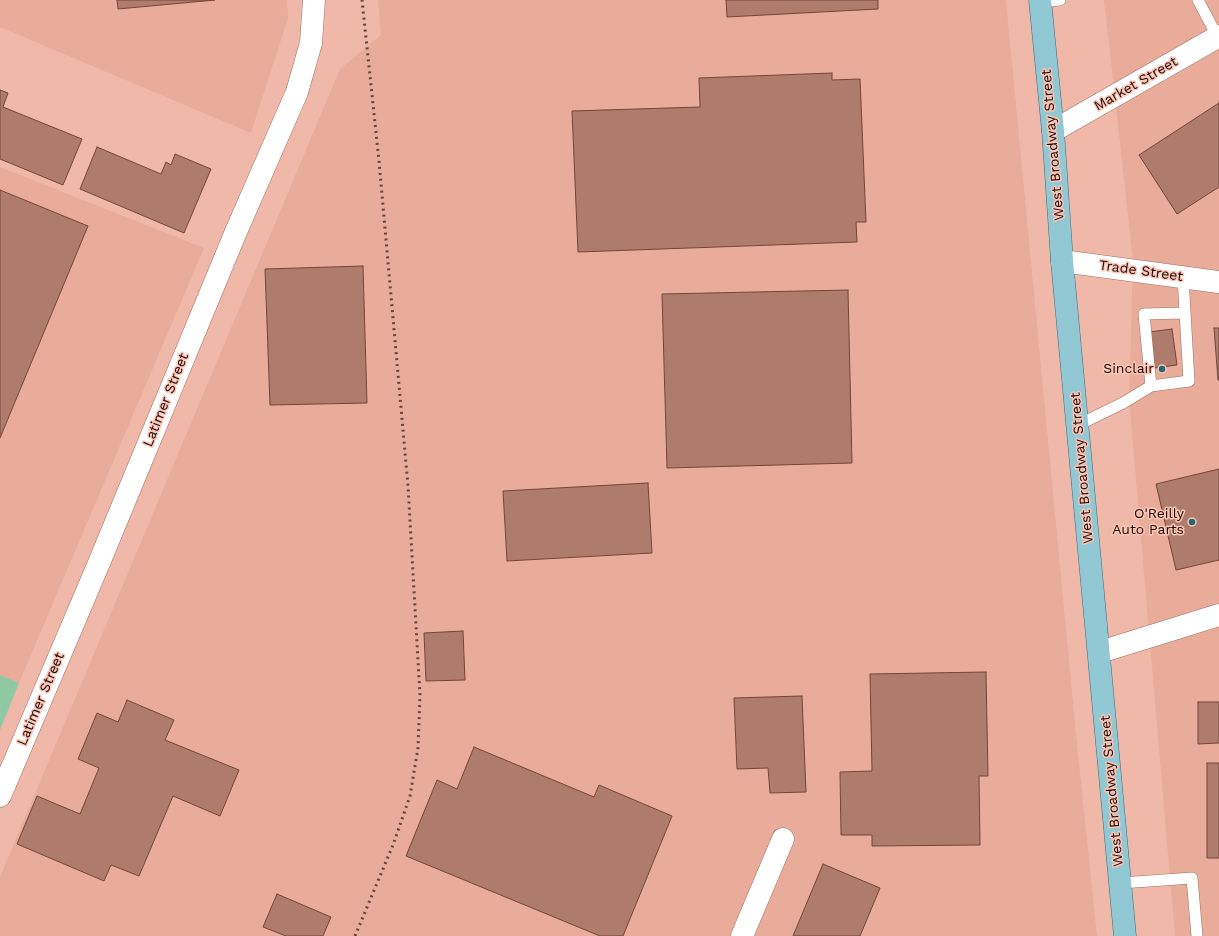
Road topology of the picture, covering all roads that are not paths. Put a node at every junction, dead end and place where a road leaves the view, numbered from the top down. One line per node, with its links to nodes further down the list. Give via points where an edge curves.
1 (314, 0): 14 (street, Latimer Street, via 311,43 297,92)
2 (1198, 0): 4 (lane)
3 (1047, 1): 5 (main road, West Broadway Street)
4 (1218, 36): 5 (street, Market Street)
5 (1053, 131): 6 (main road, West Broadway Street)
6 (1062, 261): 7 (street, Trade Street); 11 (main road, West Broadway Street)
7 (1183, 277): 8 (street, Trade Street); 9 (lane)
8 (1219, 282)
9 (1185, 313): 10 (lane, via 1189,381); 10 (lane, via 1144,314)
10 (1150, 386): 11 (lane)
11 (1078, 425): 13 (main road, West Broadway Street)
12 (1219, 615): 13 (street)
13 (1100, 652): 16 (main road, West Broadway Street)
14 (0, 796)
15 (783, 839): 17 (street)
16 (1121, 882): 18 (main road, West Broadway Street); 19 (lane, via 1192,878)
17 (742, 936)
18 (1125, 936)
19 (1197, 936)

